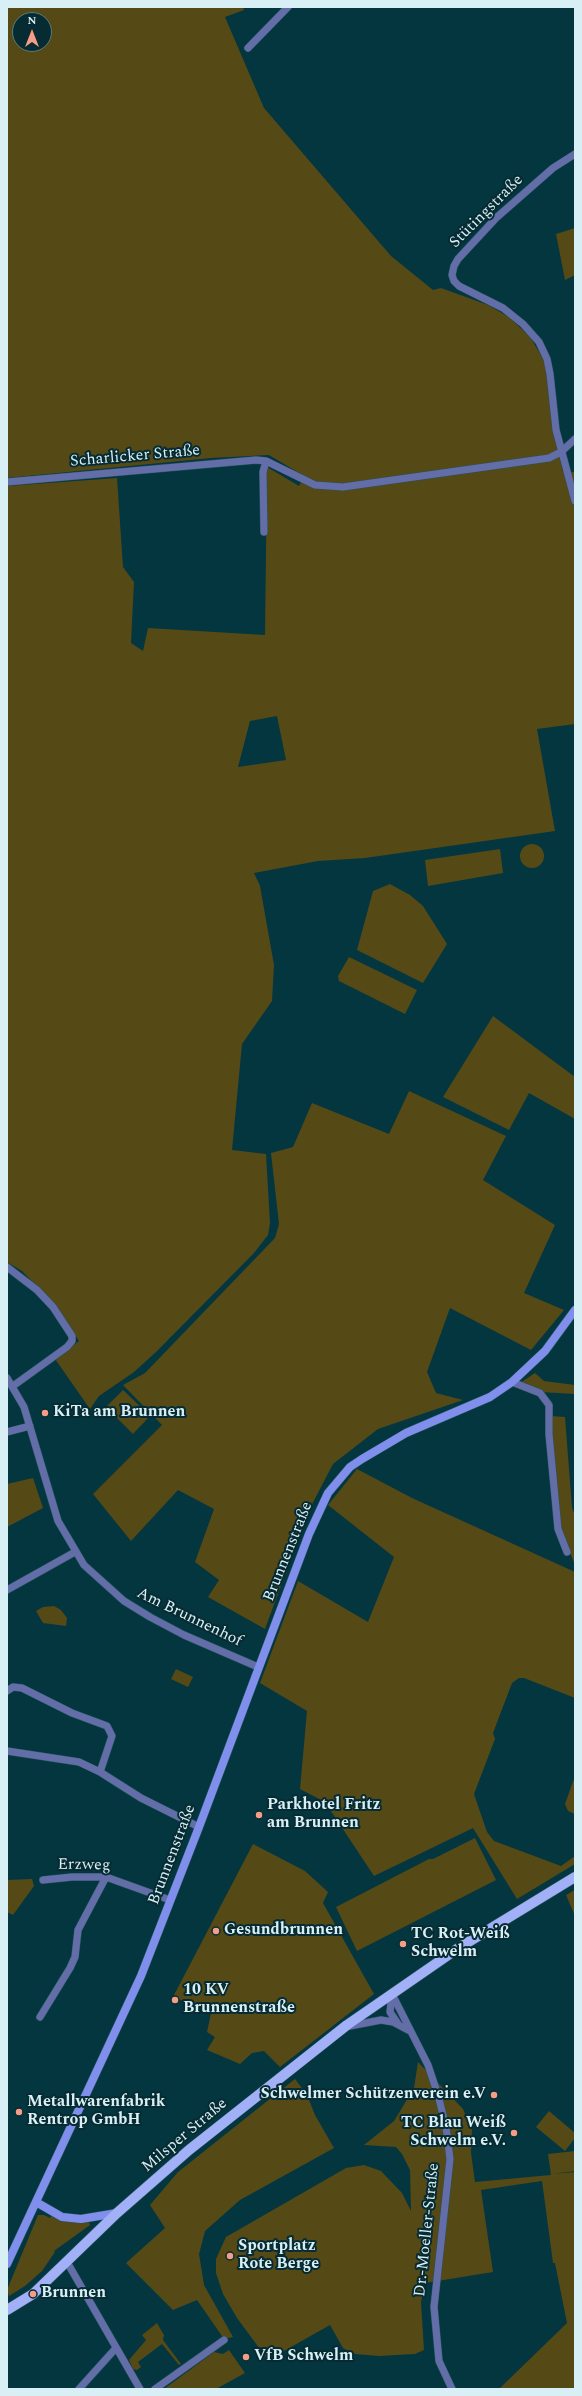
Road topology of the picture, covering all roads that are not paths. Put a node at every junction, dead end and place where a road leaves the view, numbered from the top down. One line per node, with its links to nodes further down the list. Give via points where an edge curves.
1 (288, 7): 2 (street)
2 (248, 48)
3 (575, 154): 5 (street, Stütingstraße, via 553,168 496,218 458,259 452,275 459,286 503,308 523,324 539,342 547,359)
4 (575, 439): 5 (street)
5 (561, 452): 6 (street, via 549,458 336,487 304,482); 8 (street)
6 (266, 461): 7 (street, Scharlicker Straße); 9 (street, via 263,472)
7 (7, 482)
8 (575, 501)
9 (264, 532)
10 (7, 1267): 14 (street, via 37,1290 53,1307 72,1336 68,1347)
11 (575, 1310): 13 (main road, Brunnenstraße, via 545,1351)
12 (7, 1378): 14 (street, Am Brunnenhof)
13 (512, 1382): 18 (street, via 540,1393 549,1405 549,1434 558,1529); 20 (main road, Brunnenstraße, via 490,1397 406,1433 350,1468 328,1493 309,1534)
14 (13, 1386): 15 (street, Am Brunnenhof)
15 (30, 1426): 16 (street); 17 (street, Am Brunnenhof, via 58,1521)
16 (7, 1432)
17 (75, 1552): 19 (street); 20 (street, Am Brunnenhof, via 88,1570 124,1601 184,1635)
18 (567, 1552)
19 (7, 1590)
20 (258, 1667): 24 (main road, Brunnenstraße)
21 (7, 1691): 23 (street, via 13,1687 22,1688 72,1713 107,1726 112,1736)
22 (7, 1751): 23 (street, via 79,1762)
23 (100, 1772): 24 (street, via 141,1798)
24 (199, 1827): 28 (main road, Brunnenstraße)
25 (106, 1877): 27 (street, Erzweg); 28 (street, Erzweg); 30 (street, via 78,1930 75,1957 70,1968)
26 (575, 1877): 29 (main road, Milsper Straße, via 457,1949)
27 (43, 1880)
28 (170, 1900): 34 (main road, Brunnenstraße, via 128,2005)
29 (392, 1994): 31 (street, via 390,2012); 32 (main road, Milsper Straße); 33 (street, Dr.-Moeller-Straße, via 402,2011)
30 (40, 2017)
31 (398, 2024): 32 (street, Dr.-Moeller-Straße, via 378,2020); 33 (street, Dr.-Moeller-Straße)
32 (345, 2027): 35 (main road, Milsper Straße, via 189,2150)
33 (408, 2030): 44 (street, Dr.-Moeller-Straße, via 428,2065 438,2095 450,2159 434,2307 439,2361)
34 (36, 2202): 35 (main road, via 62,2216 81,2219); 37 (main road, Brunnenstraße)
35 (118, 2213): 36 (main road, Milsper Straße)
36 (67, 2262): 38 (main road, Milsper Straße, via 33,2294); 40 (street)
37 (7, 2264)
38 (7, 2310)
39 (224, 2340): 43 (street)
40 (116, 2348): 41 (street); 42 (street)
41 (79, 2389)
42 (140, 2389)
43 (155, 2389)
44 (452, 2389)

